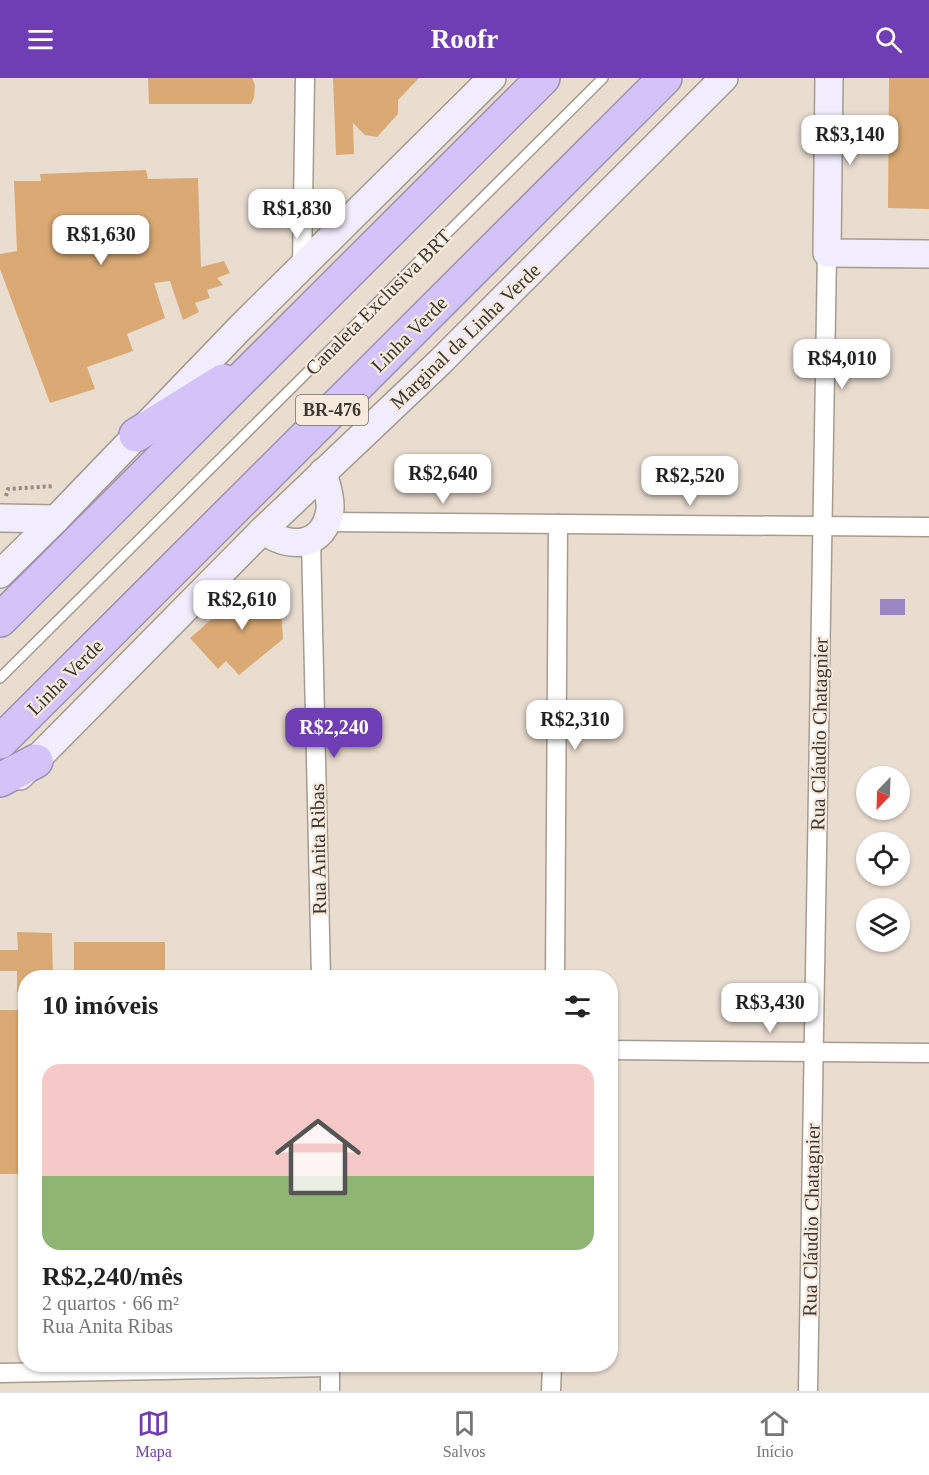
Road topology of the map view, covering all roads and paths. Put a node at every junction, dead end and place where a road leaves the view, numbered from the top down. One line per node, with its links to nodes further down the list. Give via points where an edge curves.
1 (305, 78): 10 (street)
2 (492, 78): 10 (main road)
3 (543, 78): 11 (highway)
4 (603, 78): 23 (lane, Canaleta Exclusiva BRT)
5 (665, 78): 24 (highway, Linha Verde / BR-476)
6 (724, 78): 13 (main road, Marginal da Linha Verde, via 440,362)
7 (829, 78): 8 (main road, Rua Cláudio Chatagnier)
8 (827, 253): 9 (main road); 17 (street, Rua Cláudio Chatagnier)
9 (929, 254)
10 (302, 266): 12 (main road)
11 (270, 352): 12 (highway); 22 (highway)
12 (136, 435): 15 (main road)
13 (323, 472): 19 (main road, Marginal da Linha Verde); 20 (main road, via 330,507)
14 (0, 518): 15 (main road)
15 (56, 519): 21 (main road)
16 (558, 524): 17 (street); 20 (street); 29 (street)
17 (822, 526): 18 (street); 31 (street, Rua Cláudio Chatagnier)
18 (929, 527)
19 (263, 530): 20 (main road, via 284,542 298,543); 25 (main road, Marginal da Linha Verde)
20 (319, 532): 28 (street, Rua Anita Ribas)
21 (0, 574)
22 (0, 621)
23 (0, 678)
24 (0, 742)
25 (36, 761): 26 (highway); 27 (main road, Marginal da Linha Verde)
26 (0, 780)
27 (0, 796)
28 (321, 970)
29 (555, 970)
30 (618, 1050): 31 (street)
31 (813, 1052): 32 (street); 39 (street, Rua Cláudio Chatagnier)
32 (929, 1053)
33 (47, 1372): 36 (street)
34 (330, 1372): 37 (street)
35 (552, 1372): 38 (street)
36 (0, 1373)
37 (330, 1391)
38 (551, 1391)
39 (808, 1391)

